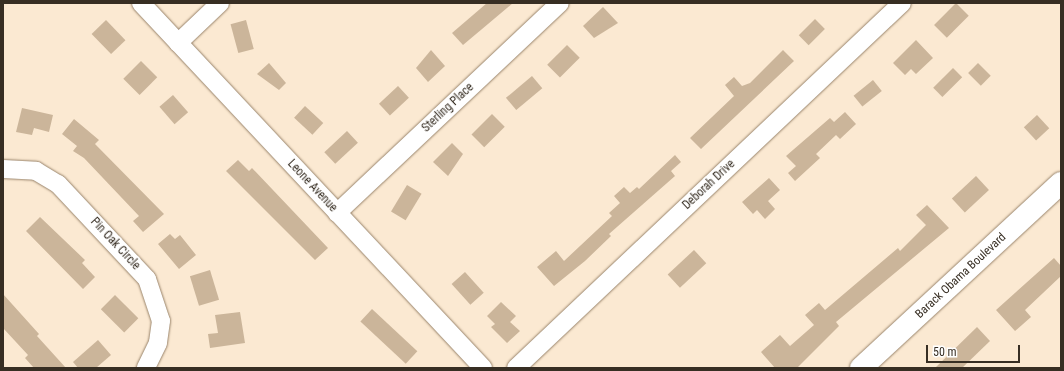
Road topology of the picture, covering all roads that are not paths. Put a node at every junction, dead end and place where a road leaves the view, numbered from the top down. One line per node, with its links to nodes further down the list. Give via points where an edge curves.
1 (141, 3): 5 (street, Leone Avenue)
2 (220, 3): 5 (street)
3 (560, 3): 8 (street, Sterling Place)
4 (902, 3): 11 (street, Deborah Drive)
5 (178, 43): 8 (street, Leone Avenue)
6 (3, 169): 9 (street, Pin Oak Circle, via 36,171 58,184 147,279 161,321 158,343)
7 (1061, 183): 12 (main road, Barack Obama Boulevard)
8 (337, 213): 10 (street, Leone Avenue)
9 (146, 368)
10 (483, 368)
11 (516, 368)
12 (861, 368)

